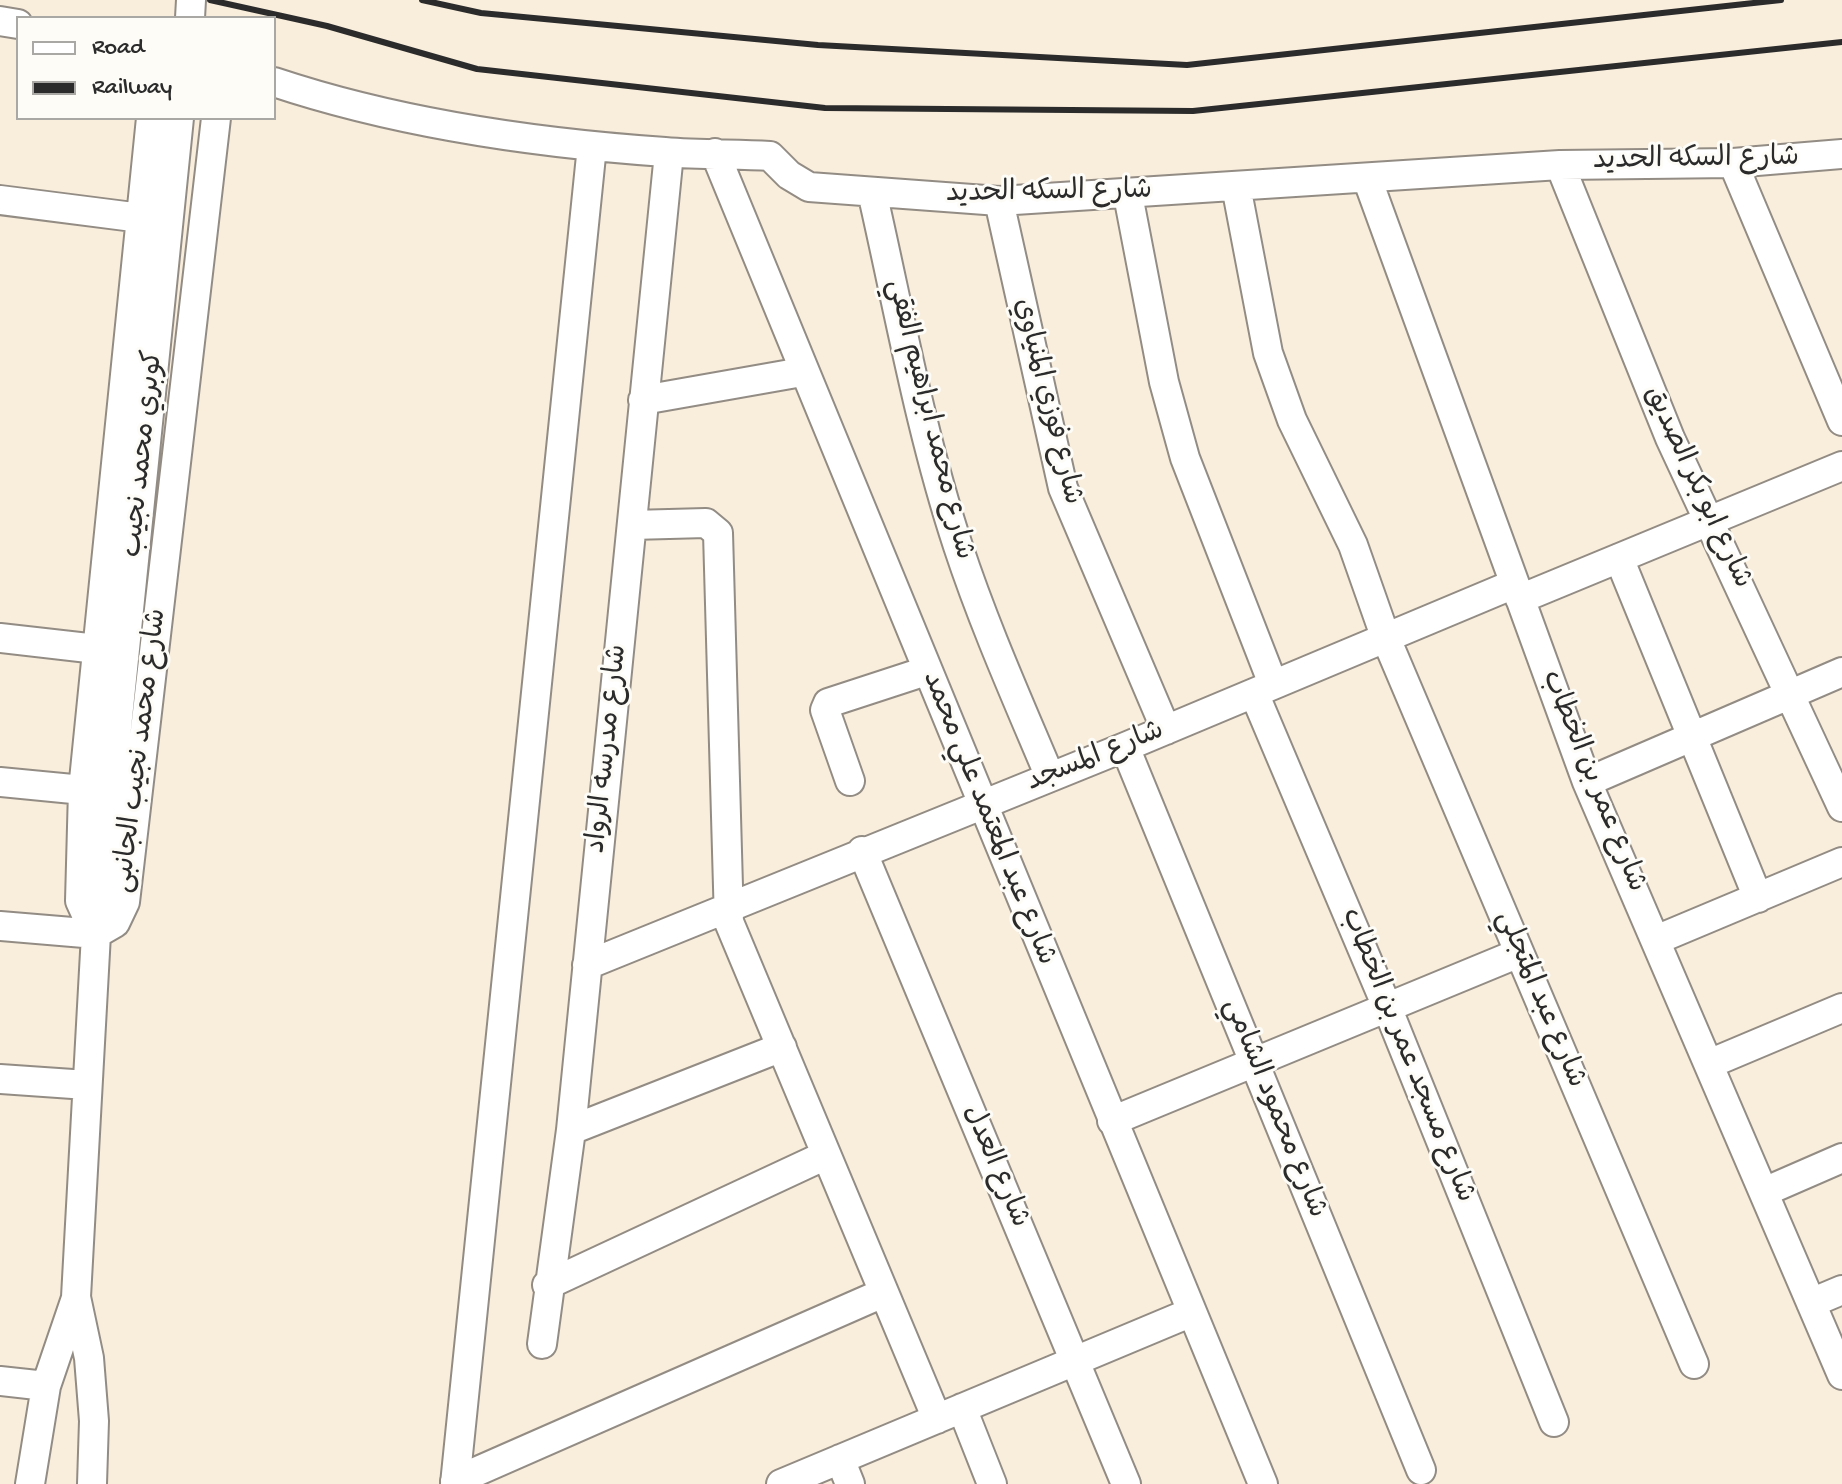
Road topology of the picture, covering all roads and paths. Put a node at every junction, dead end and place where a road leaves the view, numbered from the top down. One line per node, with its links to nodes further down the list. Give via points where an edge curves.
1 (276, 82): 5 (street, شارع السكه الحديد, via 448,125)
2 (151, 120): 17 (street, شارع محمد نجيب الجانبى)
3 (179, 120): 48 (street, كوبري محمد نجيب)
4 (216, 120): 48 (street, شارع محمد نجيب الجانبى, via 125,902 115,923)
5 (592, 146): 6 (street, شارع السكه الحديد); 80 (street)
6 (669, 153): 7 (street, شارع السكه الحديد); 19 (street, شارع مدرسه الرواد)
7 (715, 153): 13 (street, شارع السكه الحديد, via 770,156 809,187); 18 (street, شارع عبد المعتمد علي محمد)
8 (1842, 154): 9 (street, شارع السكه الحديد)
9 (1733, 163): 10 (street, شارع السكه الحديد); 20 (street)
10 (1560, 165): 11 (street, شارع السكه الحديد); 22 (street, شارع ابو بكر الصديق, via 1670,438)
11 (1367, 178): 12 (street, شارع السكه الحديد); 25 (street, شارع عمر بن الخطاب)
12 (1236, 186): 14 (street, شارع السكه الحديد); 26 (street, شارع عبد المتجلي, via 1268,353 1292,420 1353,545)
13 (872, 192): 16 (street, شارع السكه الحديد); 36 (street, شارع محمد ابراهيم الفقي, via 958,545)
14 (1128, 195): 16 (street, شارع السكه الحديد); 31 (street, شارع مسجد عمر بن الخطاب, via 1164,382)
15 (0, 200): 17 (street)
16 (999, 201): 33 (street, شارع فوزي المنياوي, via 1063,488)
17 (141, 218): 28 (street, شارع محمد نجيب الجانبى)
18 (802, 372): 19 (street); 29 (street, شارع عبد المعتمد علي محمد)
19 (643, 400): 23 (street, شارع مدرسه الرواد)
20 (1842, 421)
21 (1842, 466): 22 (street, شارع المسجد)
22 (1711, 521): 24 (street, شارع المسجد); 32 (street, شارع ابو بكر الصديق)
23 (632, 525): 46 (street, via 706,523 720,538); 51 (street, شارع مدرسه الرواد)
24 (1619, 558): 25 (street, شارع المسجد); 34 (street)
25 (1517, 591): 26 (street, شارع المسجد); 39 (street, شارع عمر بن الخطاب)
26 (1385, 636): 31 (street, شارع المسجد); 50 (street, شارع عبد المتجلي)
27 (0, 638): 28 (street)
28 (97, 649): 40 (street, شارع محمد نجيب الجانبى)
29 (926, 671): 37 (street, via 828,703 825,710); 41 (street, شارع عبد المعتمد علي محمد)
30 (1842, 672): 32 (street)
31 (1263, 688): 33 (street, شارع المسجد); 52 (street, شارع مسجد عمر بن الخطاب)
32 (1790, 695): 34 (street); 42 (street, شارع ابو بكر الصديق)
33 (1166, 730): 35 (street, شارع المسجد)
34 (1692, 737): 39 (street); 45 (street)
35 (1125, 747): 36 (street, شارع المسجد); 55 (street, شارع محمود الشامي)
36 (1050, 777): 41 (street, شارع المسجد)
37 (850, 781)
38 (0, 782): 40 (street)
39 (1587, 782): 49 (street, شارع عمر بن الخطاب)
40 (83, 790): 48 (street, شارع محمد نجيب الجانبى, via 80,901)
41 (980, 803): 43 (street, شارع المسجد); 59 (street, شارع عبد المعتمد علي محمد)
42 (1842, 807)
43 (862, 851): 46 (street, شارع المسجد); 71 (street, شارع العدل)
44 (1842, 862): 45 (street)
45 (1758, 898): 49 (street)
46 (726, 909): 51 (street, شارع المسجد); 54 (street)
47 (0, 926): 48 (street)
48 (96, 934): 58 (street, كوبري محمد نجيب)
49 (1656, 940): 56 (street, شارع عمر بن الخطاب)
50 (1519, 953): 52 (street); 72 (street, شارع عبد المتجلي)
51 (587, 965): 60 (street, شارع مدرسه الرواد)
52 (1387, 1007): 55 (street); 77 (street, شارع مسجد عمر بن الخطاب)
53 (1842, 1008): 56 (street)
54 (782, 1047): 60 (street); 61 (street)
55 (1254, 1062): 59 (street); 78 (street, شارع محمود الشامي)
56 (1709, 1064): 63 (street, شارع عمر بن الخطاب)
57 (0, 1079): 58 (street)
58 (87, 1085): 67 (street, كوبري محمد نجيب)
59 (1112, 1121): 69 (street, شارع عبد المعتمد علي محمد)
60 (571, 1130): 64 (street, شارع مدرسه الرواد)
61 (826, 1155): 64 (street); 66 (street)
62 (1842, 1158): 63 (street)
63 (1764, 1192): 68 (street, شارع عمر بن الخطاب)
64 (547, 1285): 70 (street, شارع مدرسه الرواد)
65 (1842, 1290): 68 (street)
66 (883, 1293): 76 (street); 80 (street)
67 (76, 1297): 75 (street); 82 (street, via 91,1389)
68 (1811, 1303): 73 (street, شارع عمر بن الخطاب)
69 (1192, 1312): 71 (street); 86 (street, شارع عبد المعتمد علي محمد)
70 (542, 1344)
71 (1075, 1361): 76 (street); 85 (street, شارع العدل)
72 (1694, 1364)
73 (1842, 1375)
74 (0, 1381): 75 (street)
75 (46, 1386): 81 (street)
76 (949, 1414): 79 (street); 84 (street)
77 (1554, 1422)
78 (1421, 1470)
79 (845, 1472): 83 (street)
80 (455, 1483)
81 (30, 1484)
82 (92, 1484)
83 (781, 1484)
84 (992, 1484)
85 (1126, 1484)
86 (1263, 1484)

